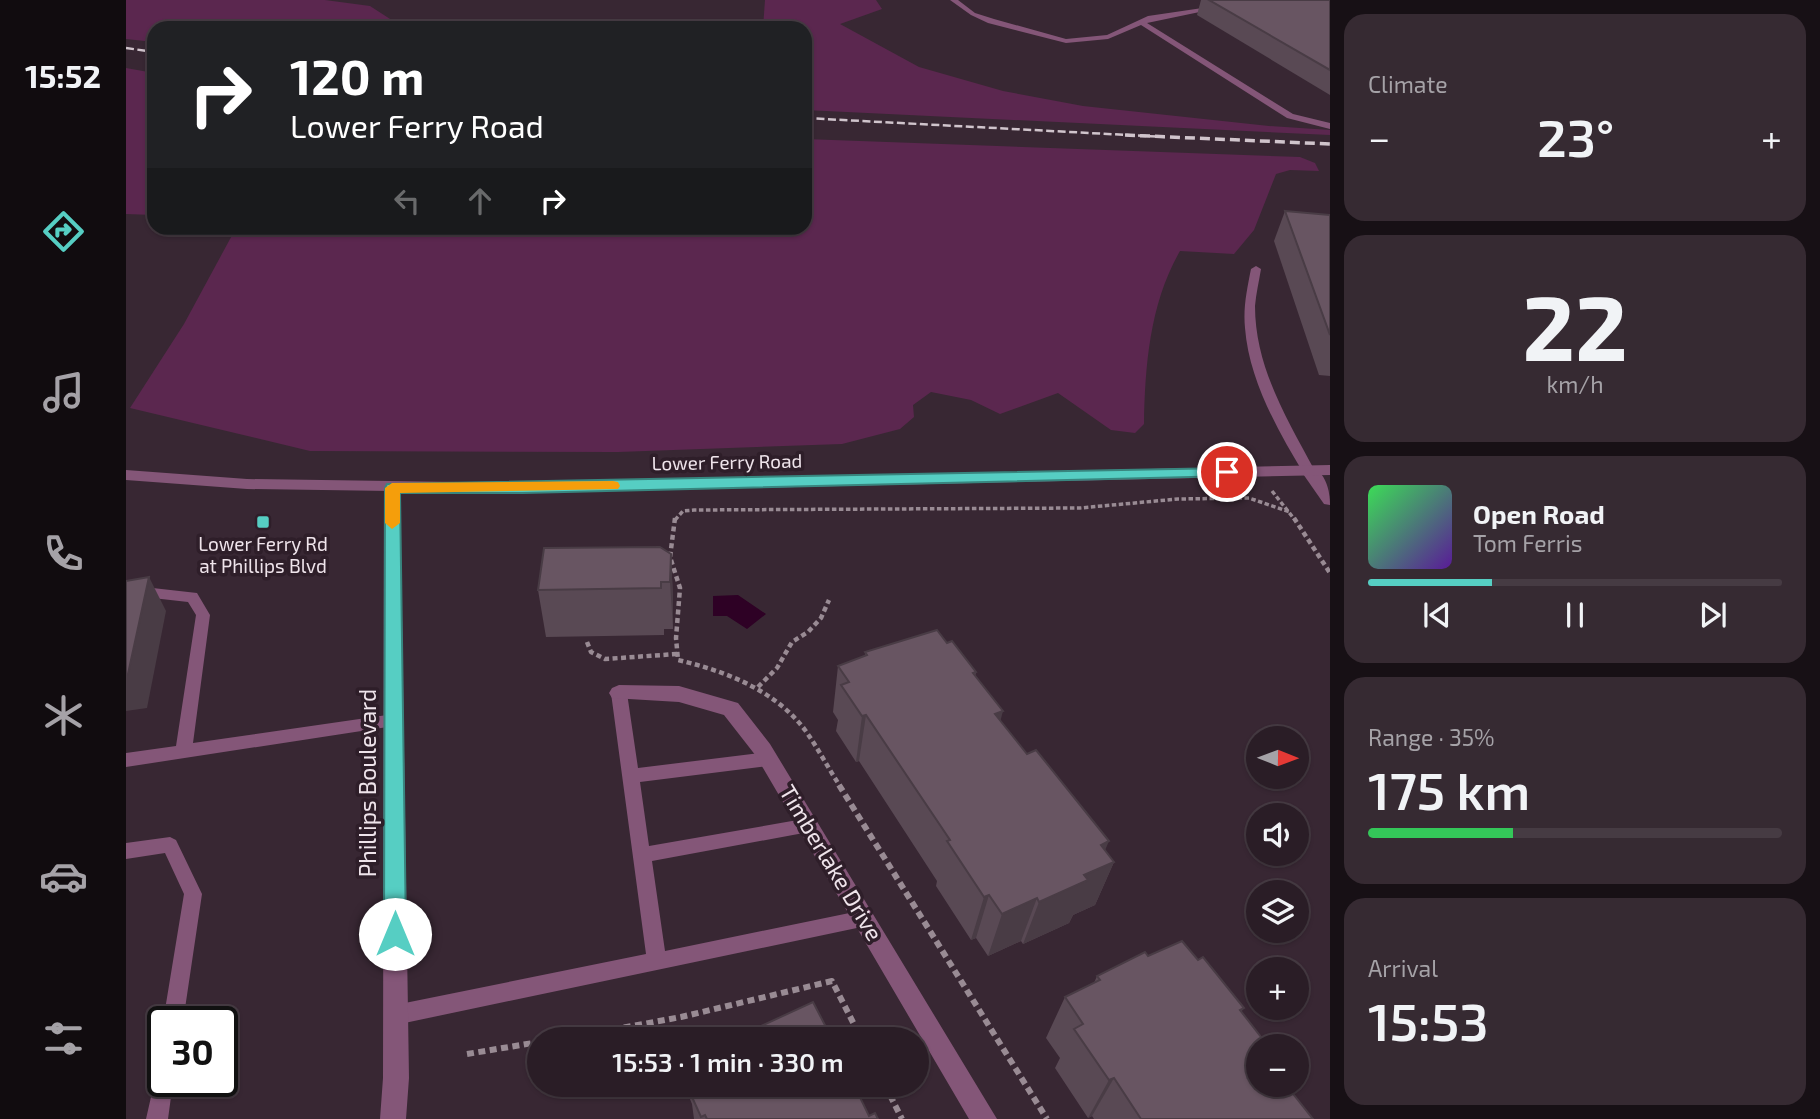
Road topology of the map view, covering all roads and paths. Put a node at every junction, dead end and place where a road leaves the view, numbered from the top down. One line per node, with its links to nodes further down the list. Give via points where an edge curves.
1 (953, 0): 3 (lane, via 991,21 1066,41 1108,37)
2 (1229, 5): 3 (lane, via 1179,11)
3 (1141, 22): 4 (lane, via 1290,116)
4 (1330, 126)
5 (1256, 269): 7 (lane, via 1250,307 1256,359 1269,397)
6 (1330, 470): 7 (street, Lower Ferry Road)
7 (1310, 471): 8 (street, Lower Ferry Road); 11 (street)
8 (1255, 472): 10 (street, Lower Ferry Road); 12 (path)
9 (126, 475): 10 (street, Lower Ferry Road)
10 (392, 488): 20 (street, Phillips Boulevard)
11 (1330, 500)
12 (1290, 512): 13 (path); 17 (path, via 1249,498 1080,508 688,510 675,519 670,557 680,588)
13 (1330, 573)
14 (126, 590): 21 (lane, via 192,597 203,615)
15 (829, 600): 18 (path, via 821,618 792,642 777,668)
16 (587, 642): 17 (path, via 592,652 604,659)
17 (677, 654): 18 (path, via 678,660)
18 (758, 687): 42 (path, via 804,729)
19 (619, 693): 22 (street, Timberlake Drive, via 679,694 731,709); 24 (lane)
20 (394, 720): 21 (lane); 31 (street, Phillips Boulevard)
21 (184, 750): 23 (lane)
22 (768, 758): 24 (lane); 25 (street, Timberlake Drive)
23 (126, 760)
24 (631, 776): 27 (lane)
25 (809, 825): 27 (lane); 28 (street, Timberlake Drive)
26 (126, 851): 30 (lane, via 170,845 192,894)
27 (642, 855): 29 (lane)
28 (864, 919): 29 (lane); 41 (street, Timberlake Drive)
29 (657, 962): 31 (lane)
30 (175, 1006)
31 (396, 1015): 39 (street, Phillips Boulevard)
32 (627, 1027): 33 (path, via 832,981)
33 (855, 1027)
34 (527, 1044): 35 (path)
35 (467, 1054)
36 (161, 1097): 38 (lane)
37 (891, 1097): 40 (path)
38 (158, 1119)
39 (393, 1119)
40 (902, 1119)
41 (984, 1119)
42 (1047, 1119)

